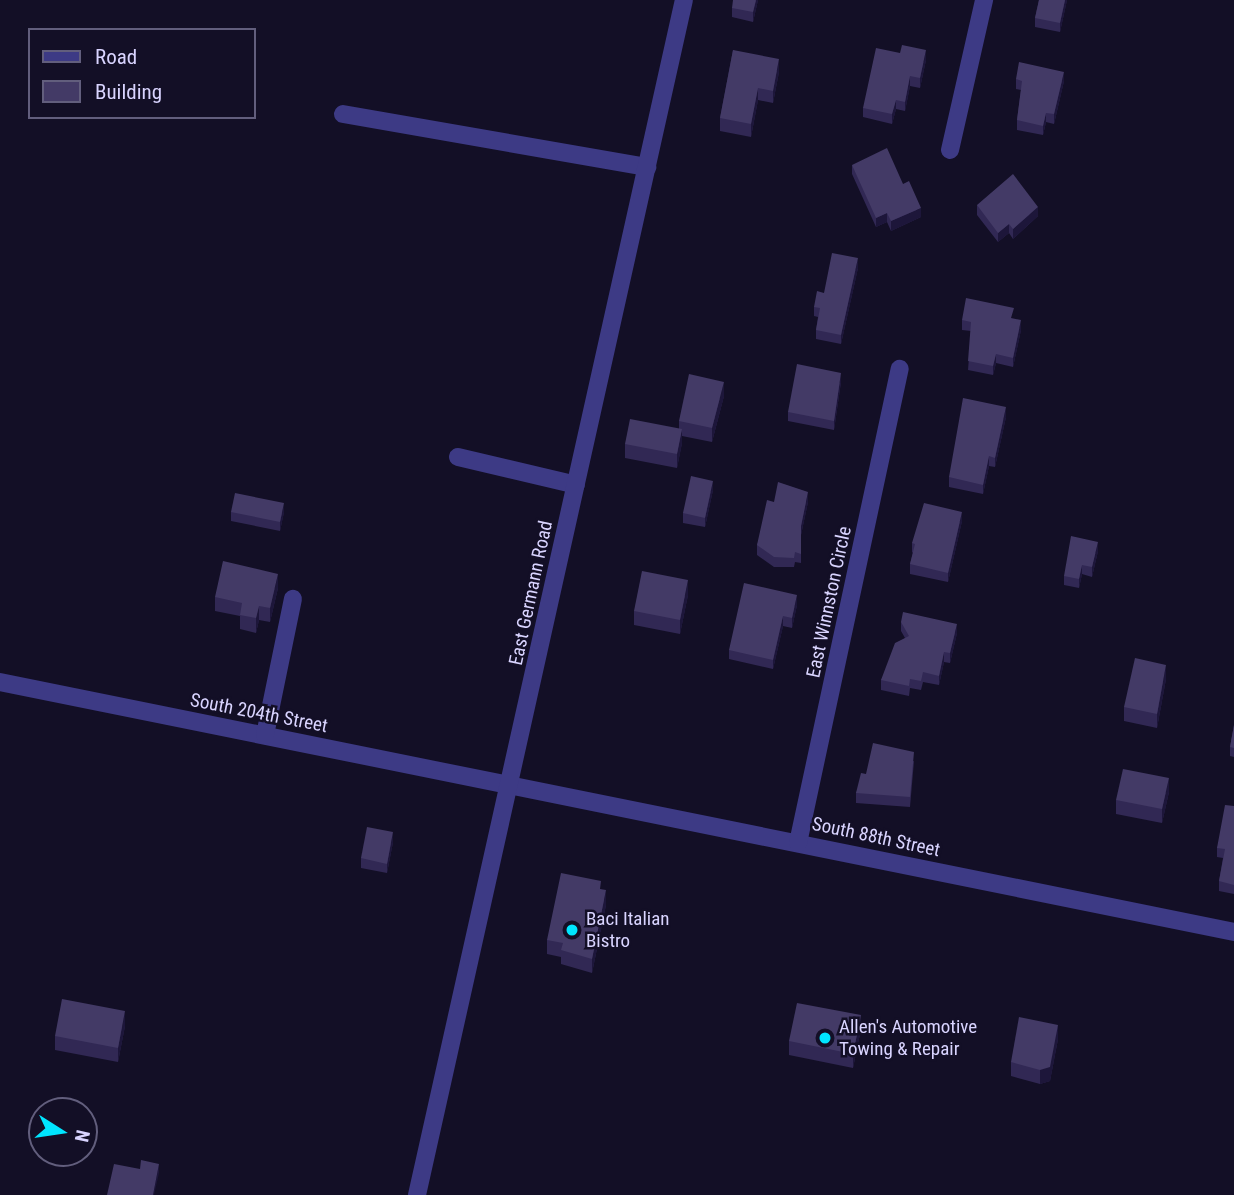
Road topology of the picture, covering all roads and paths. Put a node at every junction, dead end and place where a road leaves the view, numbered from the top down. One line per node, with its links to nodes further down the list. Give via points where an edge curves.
1 (684, 0): 5 (street, East Germann Road)
2 (984, 0): 4 (street)
3 (343, 114): 5 (street)
4 (950, 150)
5 (647, 167): 8 (street, East Germann Road)
6 (900, 369): 13 (street, East Winnston Circle)
7 (458, 457): 8 (street)
8 (576, 485): 12 (street, East Germann Road)
9 (293, 599): 11 (street)
10 (0, 682): 11 (street, South 204th Street)
11 (265, 735): 12 (street, South 204th Street)
12 (510, 785): 13 (street, South 88th Street); 15 (street, East Germann Road)
13 (798, 843): 14 (street, South 88th Street)
14 (1234, 932)
15 (417, 1195)

